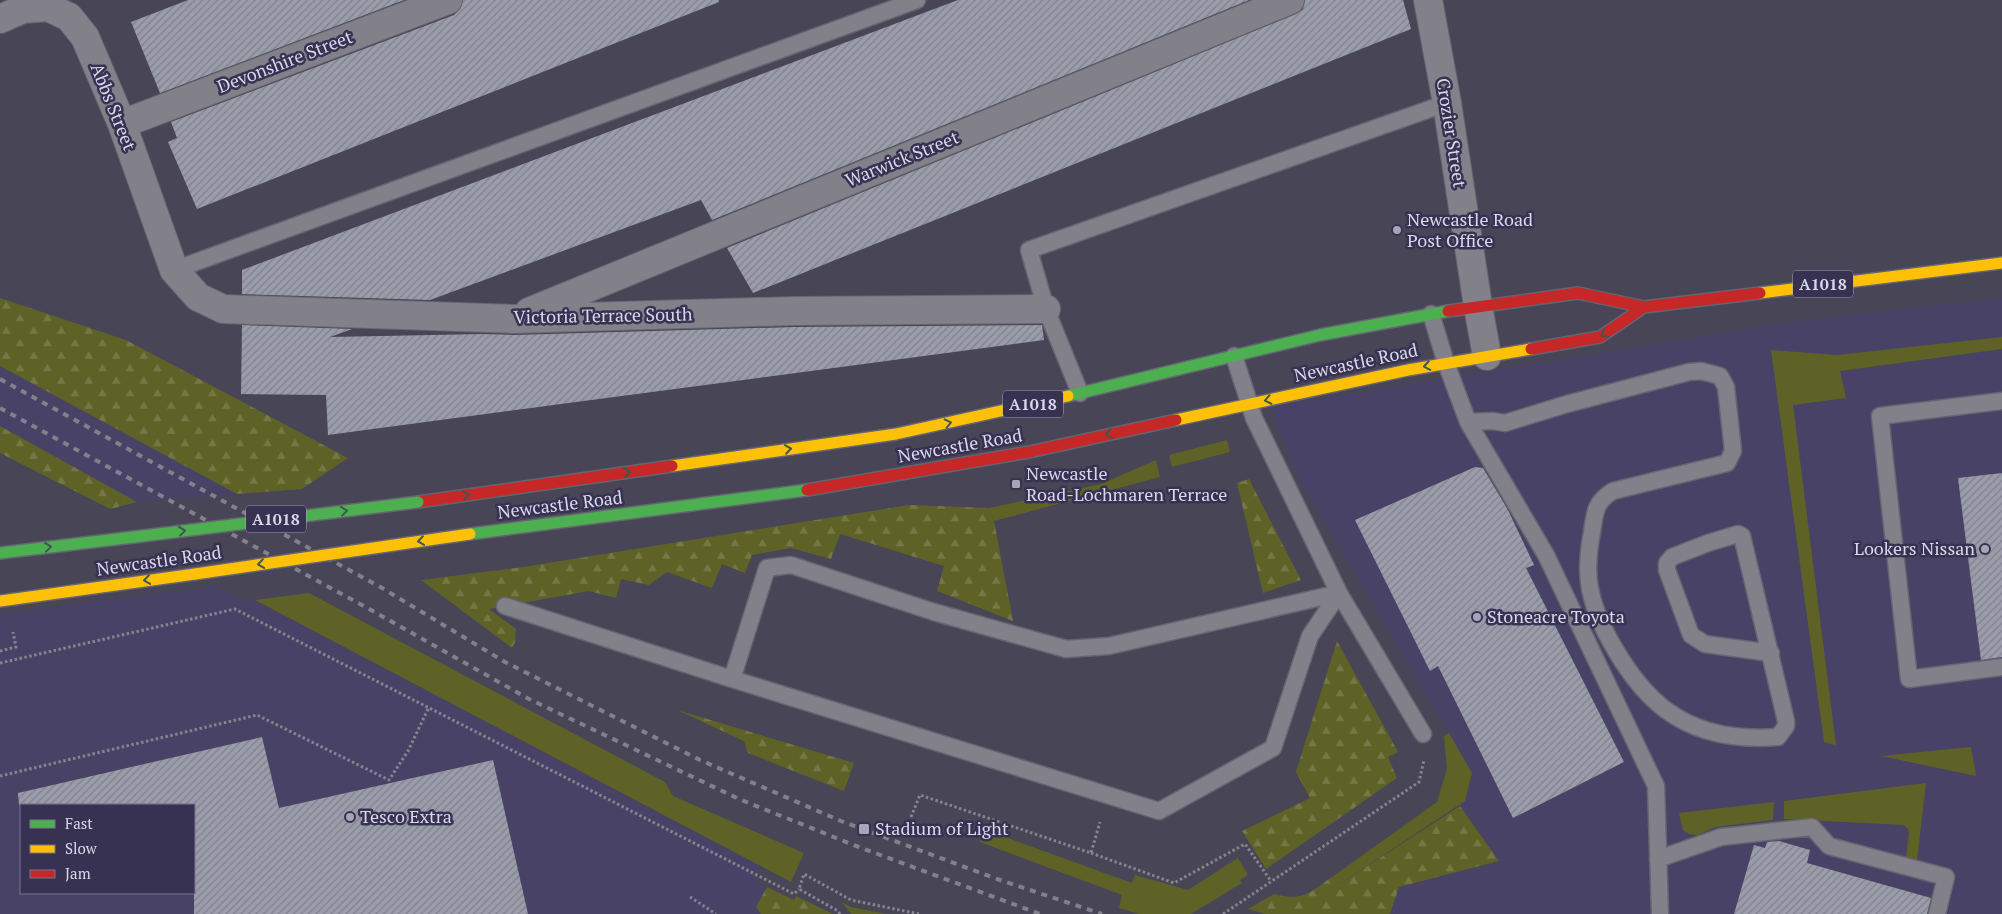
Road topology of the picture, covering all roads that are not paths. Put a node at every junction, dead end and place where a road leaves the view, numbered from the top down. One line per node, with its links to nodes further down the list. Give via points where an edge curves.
1 (448, 0): 8 (street, Devonshire Street)
2 (917, 0): 10 (lane)
3 (1290, 0): 15 (street, Warwick Street)
4 (1428, 0): 7 (street, Crozier Street)
5 (53, 4): 6 (street, Abbs Street, via 23,9); 8 (street, Abbs Street, via 85,37)
6 (0, 19)
7 (1447, 103): 11 (street, Crozier Street); 13 (lane, via 1029,250)
8 (122, 124): 10 (street, Abbs Street)
9 (2002, 263): 12 (highway, Newcastle Road / A1018)
10 (174, 270): 15 (street, Victoria Terrace South, via 198,297 223,309)
11 (1478, 306): 12 (highway, A1018, via 1578,293); 14 (highway, A1018); 17 (street, Crozier Street)
12 (1644, 307): 17 (highway, Newcastle Road / A1018, one-way to 17, via 1600,337)
13 (1046, 309): 15 (street, Victoria Terrace South, via 794,311); 19 (lane)
14 (1431, 314): 16 (highway, A1018, via 1320,335); 18 (lane)
15 (514, 319)
16 (1234, 356): 19 (highway, A1018); 21 (lane)
17 (1487, 356): 18 (highway, Newcastle Road / A1018)
18 (1446, 363): 21 (highway, Newcastle Road / A1018, one-way to 21); 22 (lane)
19 (1080, 393): 23 (highway, A1018, one-way to 19, bridge, via 418,502 896,434)
20 (2002, 401): 28 (lane, via 1880,416 1909,679)
21 (1249, 404): 24 (lane); 25 (highway, Newcastle Road / A1018, one-way to 25, bridge, via 1029,452 832,487 470,534)
22 (1468, 422): 27 (lane, via 1505,423 1689,372 1701,371 1720,376 1726,387 1733,443 1731,457 1722,464 1613,491 1603,497 1594,516 1589,581 1593,600 1613,645 1631,674 1665,710 1694,726 1728,736 1778,737 1786,726); 31 (lane, via 1546,555 1656,786)
23 (0, 553)
24 (1339, 593): 29 (lane, via 1109,646 1066,649 934,612 791,565 767,568); 29 (lane, via 1310,636 1273,748 1159,811); 30 (lane)
25 (0, 601)
26 (505, 606): 29 (lane)
27 (1771, 653): 27 (lane, via 1742,536 1734,534 1672,557 1667,563 1667,570 1691,635 1705,644)
28 (2002, 667)
29 (732, 679)
30 (1422, 734)
31 (1658, 859): 32 (lane); 33 (lane, via 1721,836 1812,827 1829,846 1946,877)
32 (1660, 914)
33 (1937, 914)

